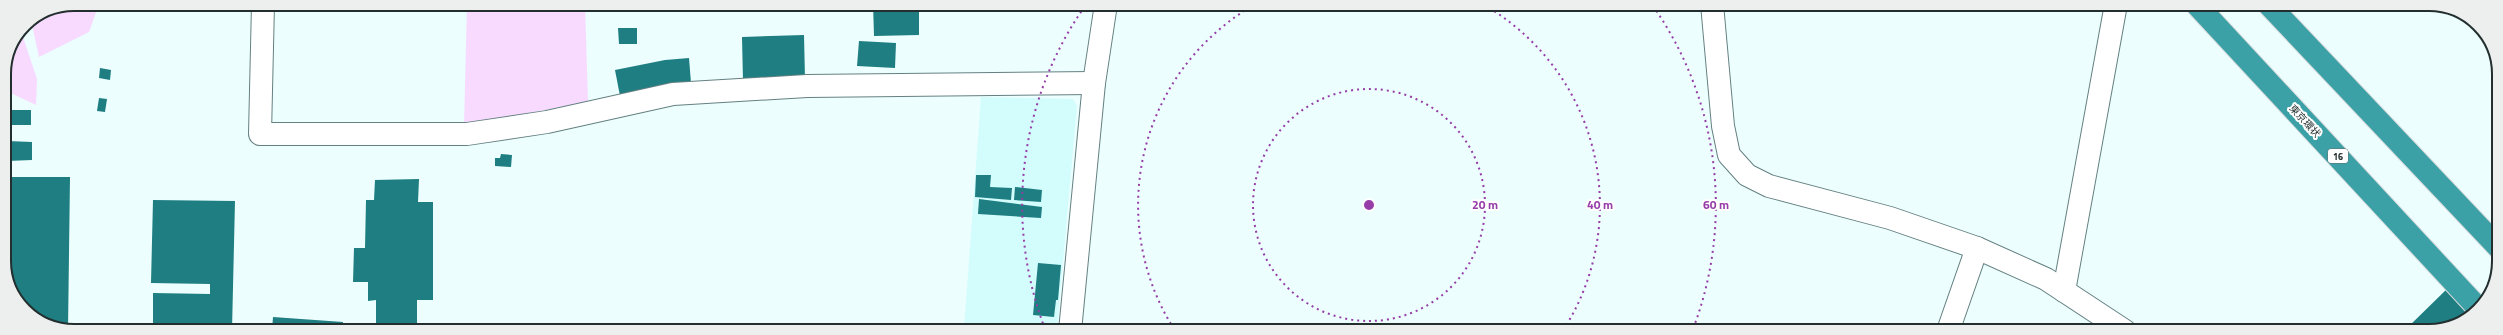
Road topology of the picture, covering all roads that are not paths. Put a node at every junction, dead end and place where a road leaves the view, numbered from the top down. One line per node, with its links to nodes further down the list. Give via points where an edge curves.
1 (263, 11): 7 (street, via 260,134 467,134 547,122 673,94 689,93 807,86)
2 (1105, 11): 7 (street)
3 (1713, 11): 9 (street, via 1723,126 1729,155 1747,175 1769,186 1890,218)
4 (2115, 11): 10 (street)
5 (2203, 11): 11 (highway, 東京環状 / 16)
6 (2276, 11): 8 (highway)
7 (1094, 83): 12 (street)
8 (2492, 241)
9 (1977, 248): 10 (street, via 2046,279); 13 (street)
10 (2064, 291): 14 (street)
11 (2475, 304)
12 (1071, 324)
13 (1950, 324)
14 (2114, 324)

